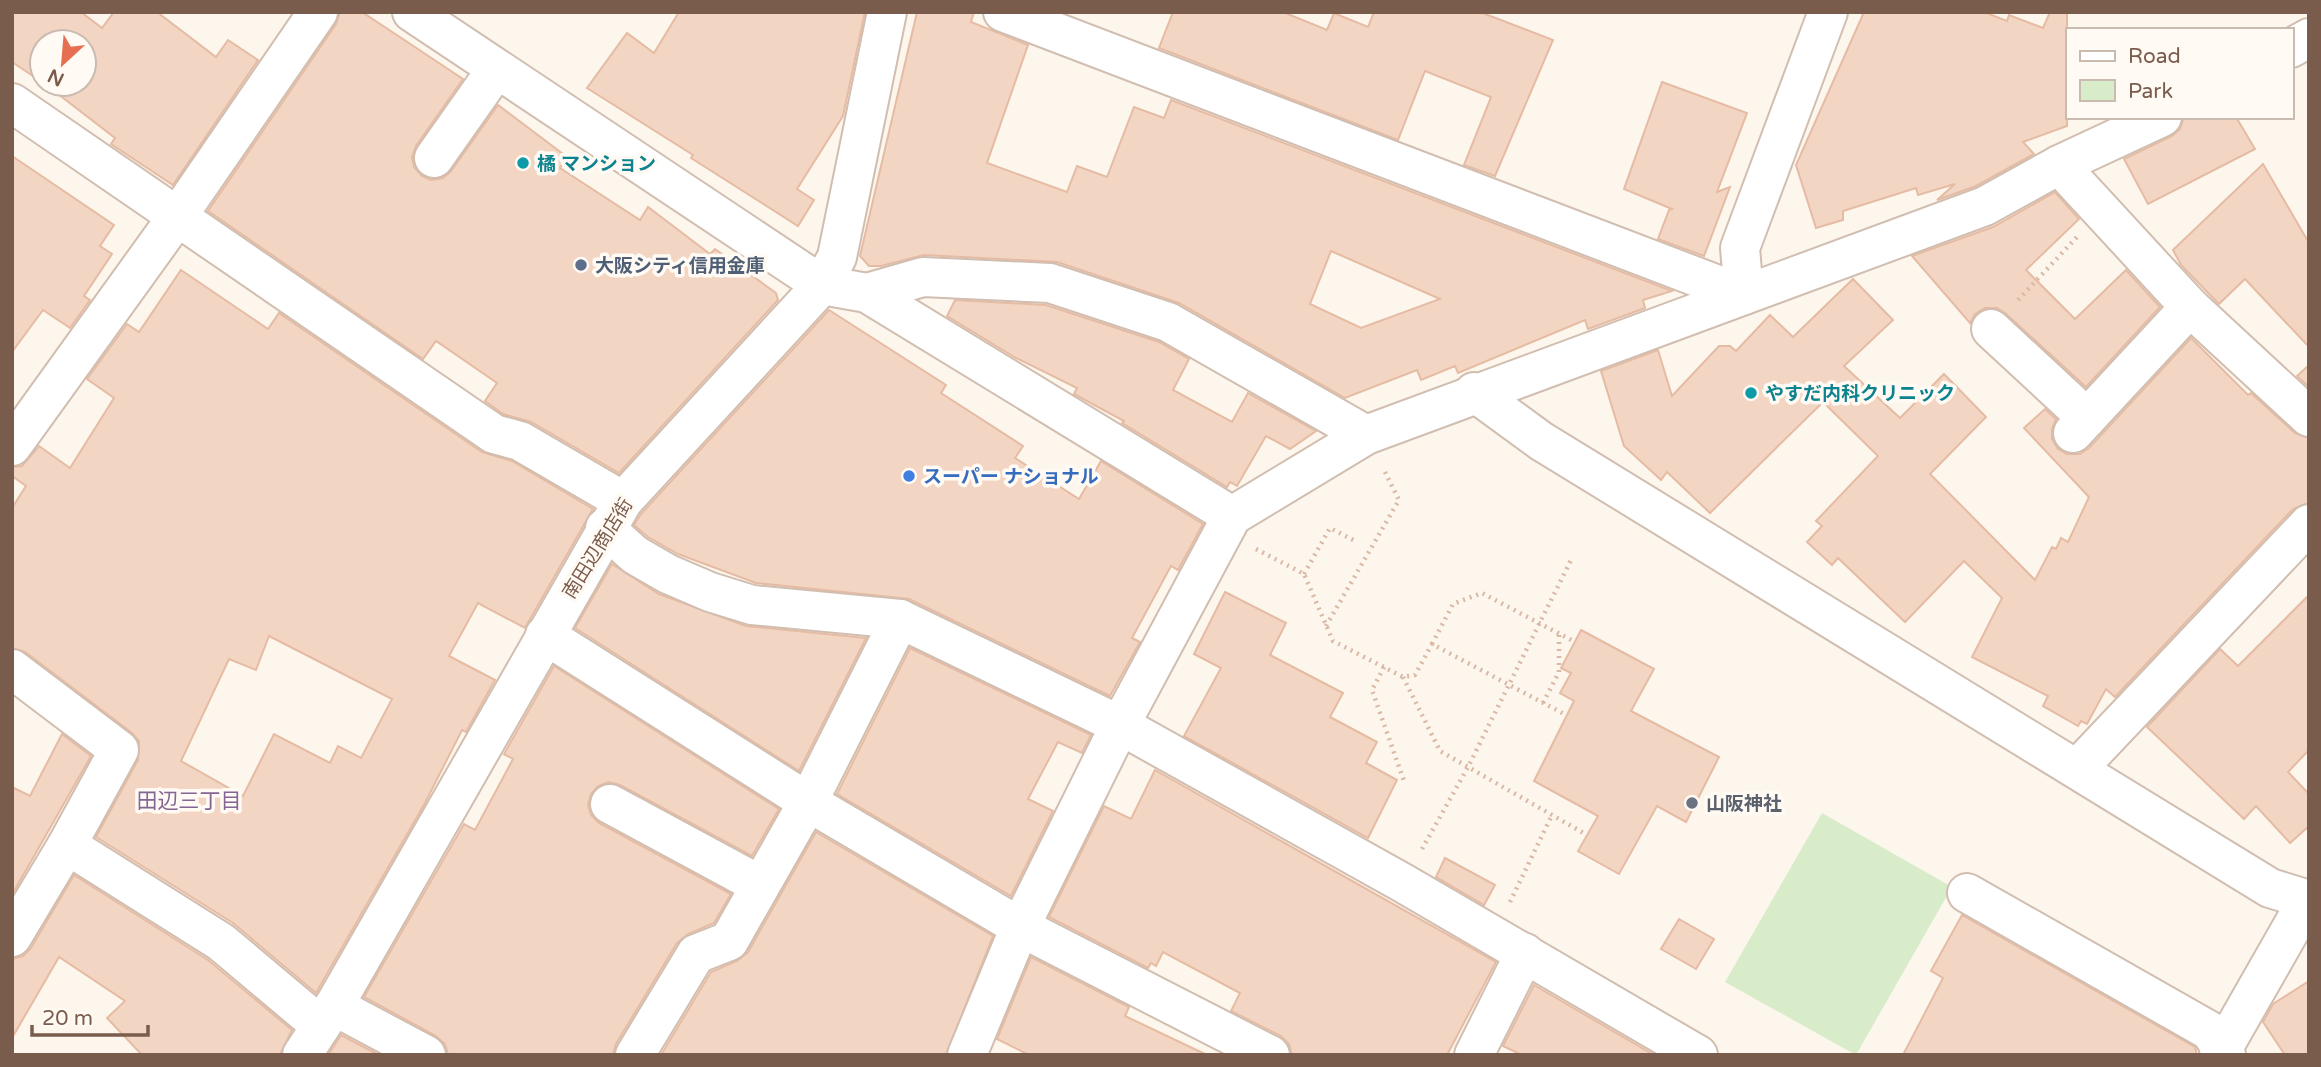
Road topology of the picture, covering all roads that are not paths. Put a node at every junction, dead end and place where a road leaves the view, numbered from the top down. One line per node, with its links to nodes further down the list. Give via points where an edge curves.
1 (318, 12): 13 (street)
2 (412, 12): 8 (street)
3 (887, 12): 14 (street, 南田辺商店街, via 837,257)
4 (1003, 12): 16 (street)
5 (1828, 12): 16 (street, via 1740,248)
6 (2309, 38): 7 (street)
7 (2293, 47)
8 (496, 71): 11 (street); 14 (street)
9 (12, 103): 13 (street)
10 (2158, 119): 12 (street)
11 (434, 158)
12 (2059, 165): 16 (street, via 1985,206); 17 (street)
13 (177, 217): 22 (street); 23 (street, via 494,434 520,441)
14 (822, 285): 15 (street); 23 (street, 南田辺商店街)
15 (867, 293): 21 (street, via 923,277 1050,283 1168,322); 24 (street)
16 (1744, 295): 19 (street)
17 (2190, 307): 18 (street, via 2080,425); 20 (street)
18 (1991, 329)
19 (1474, 393): 21 (street); 30 (street, via 1541,441)
20 (2309, 417)
21 (1366, 435): 24 (street)
22 (12, 446)
23 (614, 515): 26 (street, via 635,555 710,592 752,605); 27 (street, 南田辺商店街)
24 (1228, 524): 29 (street)
25 (2309, 524): 30 (street)
26 (900, 619): 29 (street); 31 (street)
27 (545, 635): 31 (street); 40 (street, 南田辺商店街)
28 (12, 669): 33 (street, via 119,750)
29 (1120, 724): 37 (street); 39 (street)
30 (2078, 768): 36 (street, via 2270,888)
31 (808, 802): 34 (street); 37 (street)
32 (610, 804): 34 (street)
33 (67, 845): 38 (street); 40 (street, via 221,942)
34 (760, 885): 43 (street, via 729,941 696,954)
35 (1967, 893): 41 (street, via 2210,1031)
36 (2308, 900): 41 (street)
37 (1020, 927): 44 (street); 45 (street)
38 (12, 937)
39 (1509, 944): 46 (street); 47 (street)
40 (319, 1029): 42 (street)
41 (2222, 1054)
42 (426, 1055)
43 (635, 1055)
44 (967, 1055)
45 (1270, 1055)
46 (1474, 1055)
47 (1698, 1055)

